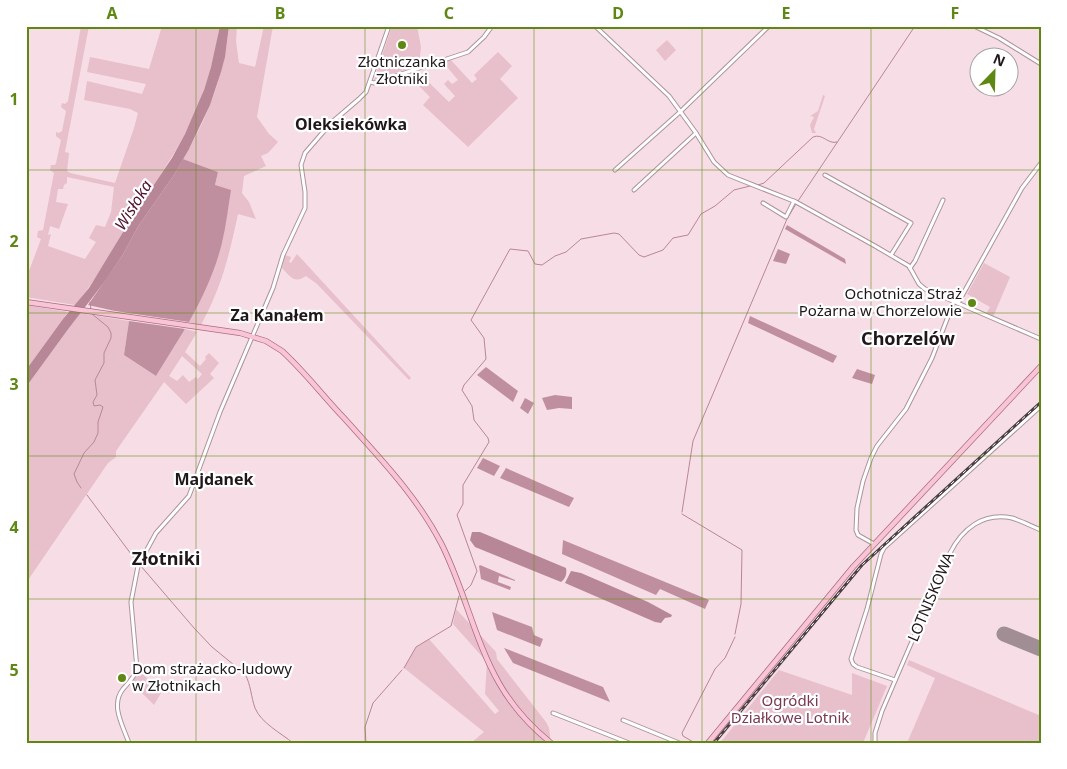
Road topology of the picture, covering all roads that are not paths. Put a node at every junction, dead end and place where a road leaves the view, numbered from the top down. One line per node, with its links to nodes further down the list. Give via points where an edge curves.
1 (389, 26): 7 (street)
2 (492, 26): 7 (street, via 468,52)
3 (595, 26): 8 (street)
4 (769, 26): 8 (street)
5 (974, 26): 6 (street)
6 (1041, 64)
7 (370, 82): 21 (street, via 364,95 331,123 305,153 301,165 305,208 283,255)
8 (681, 111): 9 (street); 11 (street)
9 (696, 133): 13 (street); 15 (street, via 714,162 728,175)
10 (1041, 163): 20 (street, via 1022,188)
11 (615, 170)
12 (825, 175): 17 (street, via 911,223)
13 (634, 190)
14 (943, 200): 18 (street)
15 (794, 201): 16 (street, via 786,217); 17 (street)
16 (763, 203)
17 (891, 255): 18 (street)
18 (910, 268): 20 (street, via 922,287)
19 (26, 302): 21 (main road)
20 (956, 302): 22 (street); 26 (street, via 906,409 877,446 862,481 856,508 856,530 858,535)
21 (253, 336): 30 (street, via 188,496 156,533 138,566 131,602 137,669 117,703); 31 (main road, via 273,344 289,358 411,495 446,554 499,683 530,724)
22 (1041, 339)
23 (1041, 366): 26 (main road)
24 (1041, 406): 27 (street, via 882,550 851,659 857,667)
25 (1041, 530): 27 (street, LOTNISKOWA, via 1014,519 992,517 973,524 961,534)
26 (874, 544): 34 (main road)
27 (895, 680): 35 (street, LOTNISKOWA, via 878,722)
28 (553, 713): 32 (street)
29 (624, 720): 33 (street)
30 (129, 743)
31 (551, 743)
32 (628, 743)
33 (679, 743)
34 (708, 743)
35 (875, 743)

